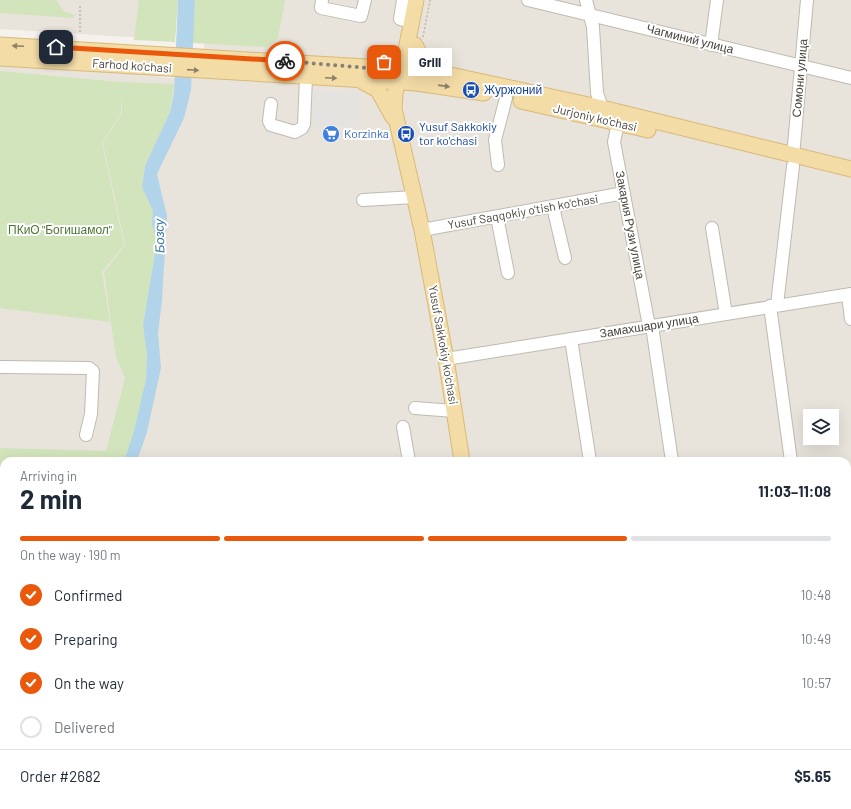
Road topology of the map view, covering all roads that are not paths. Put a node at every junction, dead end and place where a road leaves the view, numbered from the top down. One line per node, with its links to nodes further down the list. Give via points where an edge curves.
1 (322, 0): 2 (street, via 321,8 361,16)
2 (365, 0)
3 (403, 0): 11 (street, via 400,19)
4 (416, 0): 11 (main road, Yusuf Sakkokiy ko'chasi)
5 (423, 0): 12 (main road, Yusuf Sakkokiy ko'chasi)
6 (528, 0): 10 (street, Чагминий улица)
7 (586, 0): 10 (street)
8 (716, 0): 14 (street)
9 (807, 0): 18 (street, Сомони улица)
10 (589, 14): 14 (street, Чагминий улица); 27 (street, via 593,27 597,93)
11 (411, 22): 12 (main road, Yusuf Sakkokiy ko'chasi)
12 (415, 43): 19 (main road, via 394,57); 20 (main road); 21 (main road, Yusuf Sakkokiy ko'chasi)
13 (0, 45): 15 (main road, Farhod ko'chasi, one-way to 13)
14 (711, 45): 18 (street, Чагминий улица)
15 (85, 56): 16 (main road, Farhod ko'chasi); 17 (main road, Farhod ko'chasi)
16 (0, 58)
17 (264, 67): 19 (main road); 22 (main road, Jurjoniy ko'chasi)
18 (802, 67): 23 (street, Чагминий улица); 30 (street, Сомони улица)
19 (368, 68): 21 (main road)
20 (432, 71): 21 (main road, Jurjoniy ko'chasi); 27 (main road, Jurjoniy ko'chasi)
21 (403, 76): 24 (main road, Jurjoniy ko'chasi); 25 (main road, Jurjoniy ko'chasi, one-way to 25); 29 (main road, Yusuf Sakkokiy ko'chasi, via 394,109); 40 (main road, Yusuf Sakkokiy ko'chasi, via 403,111 419,188)
22 (306, 77): 24 (main road, Jurjoniy ko'chasi, one-way to 24); 26 (street, via 302,128 296,132 271,125)
23 (851, 78)
24 (359, 80): 29 (main road, via 371,85 383,95)
25 (506, 98): 28 (main road, Jurjoniy ko'chasi); 31 (street, via 495,140)
26 (270, 104)
27 (602, 108): 30 (main road, Jurjoniy ko'chasi)
28 (618, 123): 30 (main road, Jurjoniy ko'chasi); 34 (street, Закария Рузи улица, via 614,142)
29 (397, 126): 35 (main road, Yusuf Sakkokiy ko'chasi)
30 (793, 161): 32 (main road, Jurjoniy ko'chasi); 33 (main road, Jurjoniy ko'chasi); 44 (street, Сомони улица)
31 (498, 165)
32 (851, 170)
33 (851, 180)
34 (624, 193): 37 (street, Yusuf Saqqokiy o'tish ko'chasi); 47 (street, Закария Рузи улица)
35 (415, 197): 36 (street); 40 (main road, Yusuf Sakkokiy ko'chasi)
36 (363, 200)
37 (553, 207): 38 (street, Yusuf Saqqokiy o'tish ko'chasi); 41 (street)
38 (497, 217): 40 (street, Yusuf Saqqokiy o'tish ko'chasi); 42 (street)
39 (712, 228): 45 (street)
40 (422, 230): 49 (main road, Yusuf Sakkokiy ko'chasi)
41 (565, 258)
42 (508, 274)
43 (849, 294): 44 (street, Замахшари улица); 46 (street)
44 (774, 306): 45 (street, Замахшари улица); 59 (street, Сомони улица)
45 (726, 314): 47 (street, Замахшари улица)
46 (851, 318)
47 (650, 326): 48 (street, Замахшари улица); 58 (street, Закария Рузи улица)
48 (571, 339): 49 (street, Замахшари улица); 57 (street)
49 (446, 359): 52 (main road, Yusuf Sakkokiy ko'chasi)
50 (0, 366): 54 (street, via 93,370 92,414)
51 (415, 408): 52 (street)
52 (454, 411): 56 (main road, Yusuf Sakkokiy ko'chasi)
53 (403, 426): 55 (street)
54 (86, 435)
55 (408, 457)
56 (461, 457)
57 (589, 457)
58 (671, 457)
59 (791, 457)

